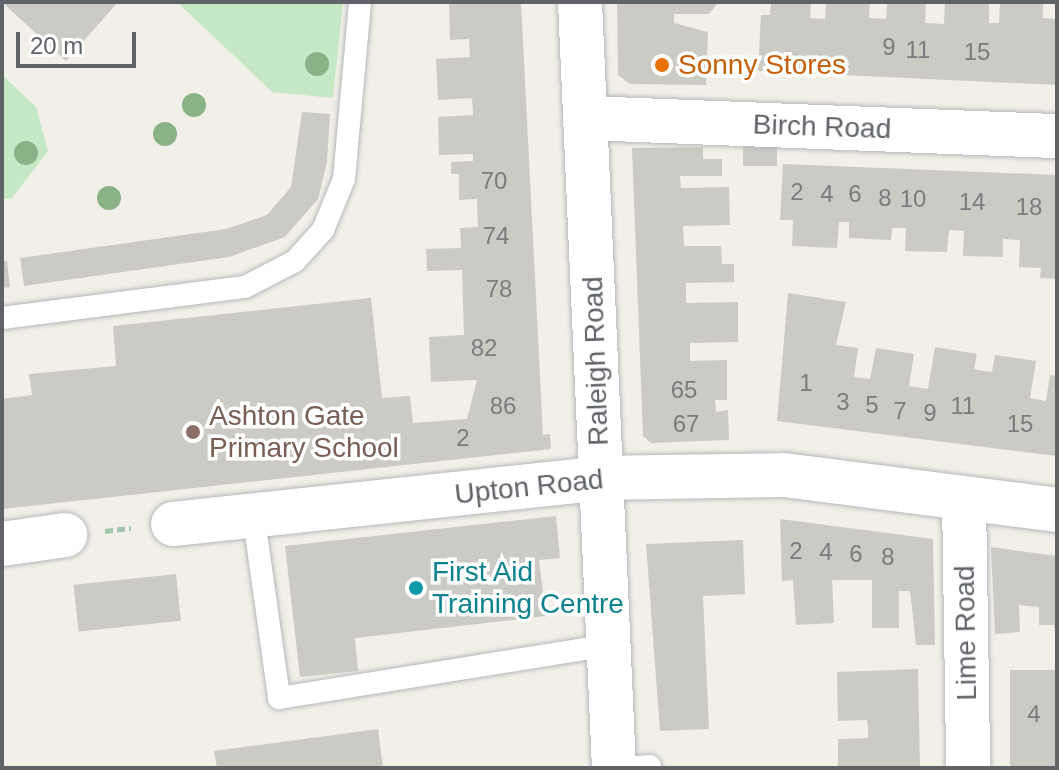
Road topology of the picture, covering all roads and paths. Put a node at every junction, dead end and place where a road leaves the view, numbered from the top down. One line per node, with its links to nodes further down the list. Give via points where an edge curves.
1 (360, 2): 5 (lane, via 342,188 323,230 295,261 245,287)
2 (580, 2): 3 (street, Raleigh Road)
3 (586, 118): 4 (street, Birch Road); 6 (street, Raleigh Road)
4 (1057, 136)
5 (2, 318)
6 (601, 478): 7 (street, Upton Road, via 784,475); 9 (street, Upton Road); 13 (street, Raleigh Road)
7 (964, 499): 8 (street, Upton Road); 16 (street, Lime Road)
8 (1057, 510)
9 (254, 519): 10 (street, Upton Road); 13 (lane, via 279,698)
10 (173, 524): 11 (path)
11 (65, 535): 12 (street)
12 (2, 544)
13 (609, 645): 14 (street, Raleigh Road)
14 (632, 767): 15 (lane)
15 (626, 768)
16 (968, 768)

